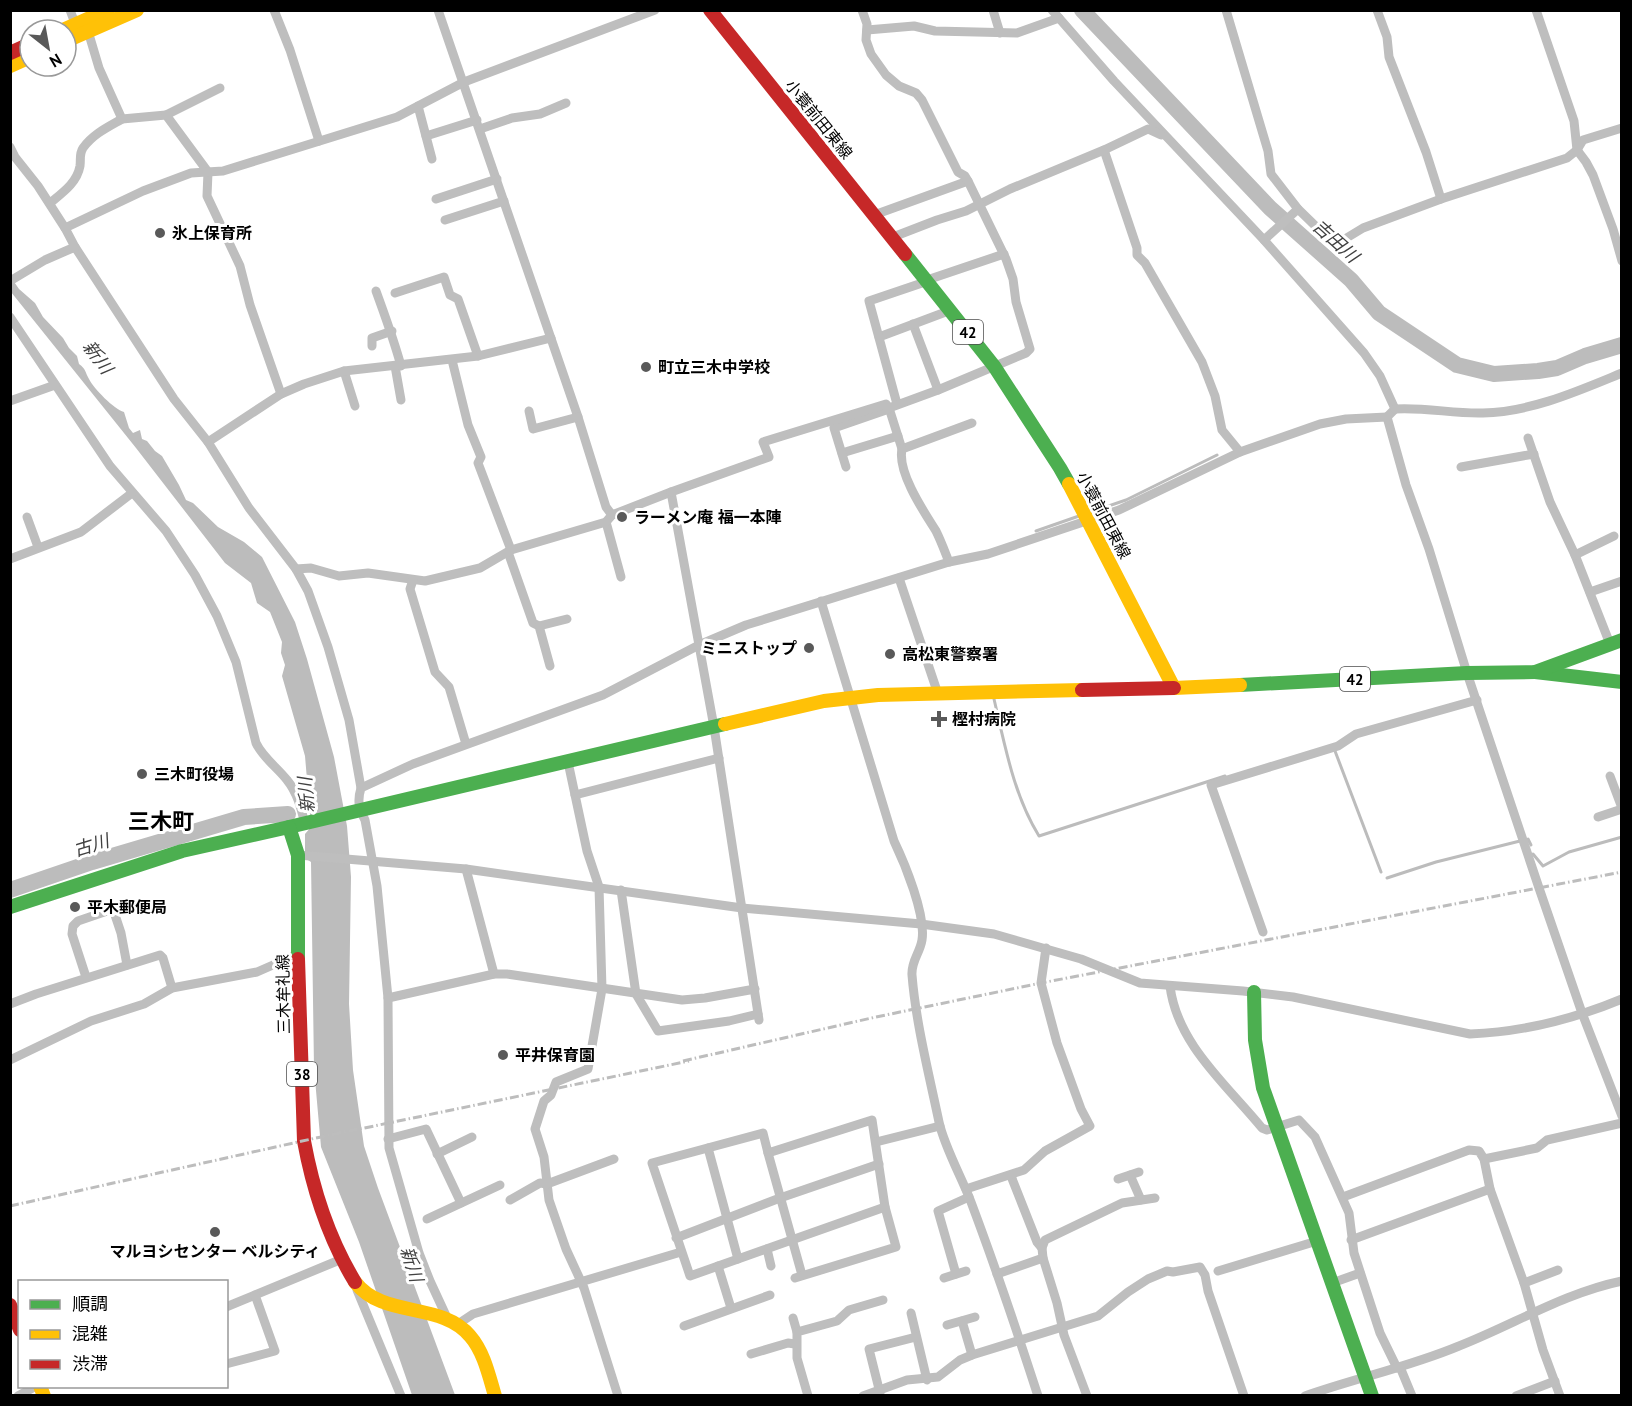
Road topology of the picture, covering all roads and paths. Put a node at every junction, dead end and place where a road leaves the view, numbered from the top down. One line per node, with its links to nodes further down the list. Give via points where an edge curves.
1 (70, 10): 14 (street, via 72,18)
2 (108, 10): 14 (main road)
3 (137, 10): 14 (main road)
4 (274, 10): 29 (street)
5 (438, 10): 19 (street)
6 (655, 10): 19 (street)
7 (710, 10): 43 (main road, 小蓑前田東線 / 42)
8 (862, 10): 16 (street)
9 (993, 10): 18 (street)
10 (1226, 10): 42 (street, via 1268,151 1271,174)
11 (1377, 10): 38 (street, via 1387,37 1389,57)
12 (1536, 10): 32 (street, via 1574,121)
13 (1056, 14): 18 (street, via 1017,33); 28 (street)
14 (84, 27): 15 (main road); 17 (main road); 24 (street)
15 (78, 28)
16 (867, 30): 18 (street, via 914,26 935,31); 36 (street, via 871,54 886,75 916,93 958,172)
17 (78, 32)
18 (1000, 33)
19 (464, 82): 22 (street); 25 (street)
20 (220, 88): 23 (street)
21 (566, 103): 25 (street, via 540,114)
22 (418, 106): 27 (street); 29 (street, via 397,117)
23 (166, 115): 24 (street); 34 (street)
24 (122, 119): 40 (street, via 96,134 84,147 75,180)
25 (478, 124): 27 (street); 35 (street)
26 (1622, 128): 32 (street, via 1583,140)
27 (426, 136): 33 (street)
28 (1167, 137): 31 (street, via 1148,129); 47 (street)
29 (319, 141): 34 (street, via 223,171)
30 (10, 147): 40 (street)
31 (1104, 150): 41 (street); 84 (street, via 1137,255 1202,362 1222,430)
32 (1577, 150): 38 (street, via 1567,158); 50 (street, via 1593,175)
33 (432, 159)
34 (208, 172): 45 (street, via 191,173 142,191); 70 (street, via 207,196 240,266)
35 (497, 178): 37 (street); 39 (street)
36 (968, 181): 41 (street); 43 (street)
37 (436, 199)
38 (1441, 199): 42 (street, via 1364,228 1335,245)
39 (504, 201): 44 (street); 60 (street)
40 (50, 203): 45 (street)
41 (979, 205): 46 (street); 49 (street)
42 (1298, 209): 47 (street)
43 (874, 214): 46 (main road, 小蓑前田東線 / 42)
44 (445, 220)
45 (64, 228): 48 (street)
46 (893, 237): 51 (main road, 小蓑前田東線 / 42)
47 (1264, 240): 75 (street, via 1364,352)
48 (75, 247): 52 (street); 82 (street, via 174,399)
49 (1004, 254): 51 (street); 65 (street, via 1030,349)
50 (1622, 261)
51 (927, 280): 55 (main road, 小蓑前田東線 / 42); 59 (street, via 869,301)
52 (10, 281)
53 (376, 291): 58 (street)
54 (395, 293): 62 (street, via 444,277 450,295 458,299)
55 (951, 310): 57 (street); 65 (main road, 小蓑前田東線 / 42)
56 (10, 317): 68 (street)
57 (913, 324): 59 (street); 69 (street)
58 (392, 331): 61 (street, via 372,338); 64 (street)
59 (879, 337): 74 (street)
60 (551, 338): 62 (street); 77 (street)
61 (372, 346)
62 (478, 356): 63 (street)
63 (452, 360): 64 (street); 96 (street, via 468,426 481,457 478,463)
64 (398, 366): 66 (street); 71 (street)
65 (994, 366): 69 (street); 93 (main road, 小蓑前田東線 / 42)
66 (344, 370): 70 (street); 73 (street)
67 (1622, 373): 75 (street, via 1575,392 1512,409 1483,413)
68 (55, 385): 72 (street); 90 (street)
69 (938, 390): 74 (street)
70 (281, 394): 82 (street)
71 (402, 400)
72 (10, 401)
73 (355, 406)
74 (892, 407): 80 (street); 85 (street, via 834,428); 89 (street, via 886,404 763,442 769,457)
75 (1395, 409): 78 (street)
76 (529, 411): 77 (street, via 533,429)
77 (578, 417): 92 (street)
78 (1387, 417): 84 (street, via 1320,424); 113 (street)
79 (972, 423): 83 (street)
80 (898, 436): 83 (street); 85 (street)
81 (1528, 438): 86 (street)
82 (208, 442): 100 (street, via 249,508)
83 (902, 449): 99 (street, via 900,457 912,492 938,534)
84 (1240, 452): 93 (street, via 1159,493)
85 (842, 453): 87 (street)
86 (1534, 454): 88 (street); 97 (street, via 1550,502)
87 (846, 467)
88 (1461, 467)
89 (671, 492): 92 (street); 110 (street)
90 (132, 493): 95 (street, via 81,532); 129 (street, via 166,531 205,592 236,662 256,743 289,781 299,803)
91 (27, 517): 95 (street)
92 (609, 519): 96 (street); 101 (street)
93 (1089, 520): 99 (street, via 988,554); 115 (main road, 小蓑前田東線 / 42)
94 (1614, 536): 97 (street)
95 (38, 547): 98 (street)
96 (510, 551): 103 (street, via 480,568 425,581); 108 (street, via 533,623)
97 (1575, 555): 105 (street)
98 (10, 559)
99 (949, 562): 102 (street)
100 (296, 569): 103 (street); 124 (street, via 328,647 349,720)
101 (621, 576)
102 (899, 578): 106 (street); 116 (street)
103 (413, 580): 120 (street, via 410,589 435,672 450,687)
104 (1622, 581): 105 (street)
105 (1590, 592): 109 (street)
106 (821, 601): 110 (street); 117 (street)
107 (567, 619): 108 (street)
108 (539, 626): 111 (street)
109 (1616, 642): 112 (main road, 42)
110 (699, 645): 119 (street); 120 (street, via 603,694)
111 (550, 666)
112 (1535, 672): 113 (main road, 42); 114 (main road)
113 (1467, 673): 115 (main road, 42); 118 (street)
114 (1622, 682)
115 (1174, 688): 116 (main road)
116 (938, 694): 117 (main road)
117 (852, 698): 119 (main road); 137 (street, via 894,841 909,871)
118 (1477, 700): 138 (street, via 1356,734 1338,746 1211,785); 153 (street)
119 (714, 727): 121 (street); 122 (main road)
120 (466, 744): 124 (street)
121 (719, 758): 125 (street); 136 (street)
122 (568, 762): 125 (street); 127 (main road)
123 (1610, 776): 126 (street)
124 (361, 788): 127 (street)
125 (575, 795): 133 (street)
126 (1622, 808): 128 (street)
127 (360, 811): 129 (main road); 131 (street)
128 (1598, 817)
129 (301, 825): 130 (main road, 三木牟礼線 / 38); 135 (main road, via 148,859)
130 (301, 856): 131 (street); 140 (main road, 三木牟礼線 / 38)
131 (373, 862): 132 (street); 150 (street)
132 (466, 869): 133 (street); 142 (street)
133 (599, 887): 134 (street); 146 (street)
134 (621, 890): 136 (street); 149 (street)
135 (10, 907)
136 (742, 908): 137 (street); 147 (street)
137 (921, 924): 139 (street, via 994,934); 157 (street, via 922,941 912,975)
138 (1263, 932)
139 (1046, 948): 144 (street, via 1140,983); 168 (street, via 1041,983 1057,1043 1090,1126)
140 (298, 954): 145 (street, via 257,972); 190 (main road, 三木牟礼線 / 38, via 304,1141 310,1172)
141 (127, 965): 143 (street); 143 (street, via 113,909 73,926); 145 (street, via 160,955)
142 (494, 974): 146 (street); 150 (street)
143 (86, 977): 152 (street)
144 (1170, 986): 148 (street); 158 (street, via 1172,1005 1198,1051 1262,1128)
145 (172, 987): 154 (street, via 144,1004 92,1021)
146 (602, 989): 149 (street); 170 (street, via 588,1069 556,1082 544,1101 536,1129)
147 (755, 989): 149 (street, via 682,1000); 149 (street, via 759,1017 658,1031)
148 (1254, 992): 153 (street, via 1470,1034 1526,1028); 158 (main road, via 1252,1018 1259,1070)
149 (636, 994)
150 (388, 998): 160 (street)
151 (1622, 999): 153 (street)
152 (10, 1004)
153 (1582, 1013): 155 (street)
154 (10, 1060)
155 (1622, 1116)
156 (1622, 1123): 165 (street)
157 (940, 1126): 161 (street); 173 (street)
158 (1278, 1127): 174 (street, via 1299,1120 1306,1125); 186 (main road)
159 (472, 1137): 164 (street)
160 (388, 1139): 164 (street, via 426,1129); 217 (street, via 419,1253)
161 (876, 1142): 163 (street, via 872,1120); 167 (street)
162 (708, 1148): 163 (street, via 763,1133); 181 (street); 183 (street, via 652,1163)
163 (768, 1153): 175 (street)
164 (437, 1154): 179 (street)
165 (1484, 1159): 172 (street); 174 (street, via 1479,1150 1469,1150)
166 (614, 1160): 170 (street)
167 (879, 1164): 175 (street); 180 (street)
168 (1011, 1176): 173 (street); 189 (street)
169 (1118, 1179): 178 (street, via 1134,1173)
170 (547, 1184): 177 (street); 202 (street, via 549,1200)
171 (500, 1185): 179 (street)
172 (1490, 1189): 185 (street); 205 (street)
173 (967, 1193): 198 (street, via 938,1211); 199 (street)
174 (1343, 1197): 185 (street, via 1350,1213)
175 (780, 1198): 181 (street); 184 (street)
176 (1155, 1198): 178 (street)
177 (510, 1200)
178 (1141, 1200): 189 (street, via 1122,1203 1045,1240)
179 (461, 1203): 182 (street)
180 (885, 1207): 184 (street); 184 (street, via 896,1247 798,1277)
181 (728, 1218): 183 (street); 191 (street)
182 (427, 1219)
183 (676, 1238): 188 (street)
184 (792, 1240): 187 (street)
185 (1351, 1240): 197 (street)
186 (1317, 1241): 194 (street); 204 (main road)
187 (767, 1249): 191 (street); 193 (street)
188 (681, 1252): 192 (street, via 690,1276); 202 (street)
189 (1043, 1253): 199 (street); 221 (street)
190 (342, 1259): 201 (main road, 三木牟礼線 / 38); 206 (street)
191 (738, 1259): 192 (street)
192 (718, 1266): 211 (street)
193 (771, 1266)
194 (1218, 1270)
195 (1558, 1270): 205 (street)
196 (966, 1271): 198 (street)
197 (1360, 1273): 204 (street); 229 (street, via 1380,1334)
198 (956, 1274): 200 (street)
199 (998, 1274): 224 (street)
200 (944, 1278)
201 (352, 1279): 217 (main road, 三木牟礼線 / 38, via 378,1301); 236 (street)
202 (580, 1281): 217 (street); 238 (street)
203 (1622, 1281): 212 (street)
204 (1332, 1283): 230 (main road)
205 (1524, 1283): 212 (street)
206 (255, 1295): 210 (street); 228 (street, via 276,1351)
207 (770, 1295): 211 (street)
208 (883, 1300): 222 (street, via 849,1310 838,1325)
209 (10, 1305): 218 (main road)
210 (228, 1306)
211 (731, 1308): 219 (street)
212 (1533, 1312): 229 (street, via 1457,1347); 232 (street)
213 (911, 1313): 223 (street)
214 (975, 1317): 216 (street)
215 (793, 1318): 222 (street)
216 (962, 1321): 220 (street); 227 (street)
217 (453, 1322): 237 (main road, 三木牟礼線 / 38, via 480,1349)
218 (18, 1325)
219 (684, 1326)
220 (947, 1326)
221 (1062, 1327): 224 (street); 242 (street); 243 (street, via 1098,1316 1148,1279 1200,1267)
222 (797, 1332): 225 (street)
223 (916, 1337): 231 (street); 234 (street, via 869,1349)
224 (1020, 1340): 227 (street); 241 (street)
225 (795, 1344): 226 (street, via 788,1342); 239 (street)
226 (751, 1354)
227 (972, 1355): 231 (street)
228 (228, 1363)
229 (1399, 1367): 230 (street); 246 (street)
230 (1365, 1378): 244 (street); 245 (main road)
231 (927, 1380): 234 (street, via 907,1380)
232 (1555, 1381): 247 (street); 248 (street)
233 (32, 1388): 235 (street)
234 (880, 1392): 240 (street)
235 (18, 1395)
236 (400, 1395)
237 (495, 1395)
238 (618, 1395)
239 (808, 1395)
240 (863, 1395)
241 (1038, 1395)
242 (1086, 1395)
243 (1244, 1395)
244 (1305, 1395)
245 (1372, 1395)
246 (1412, 1395)
247 (1516, 1395)
248 (1560, 1395)

